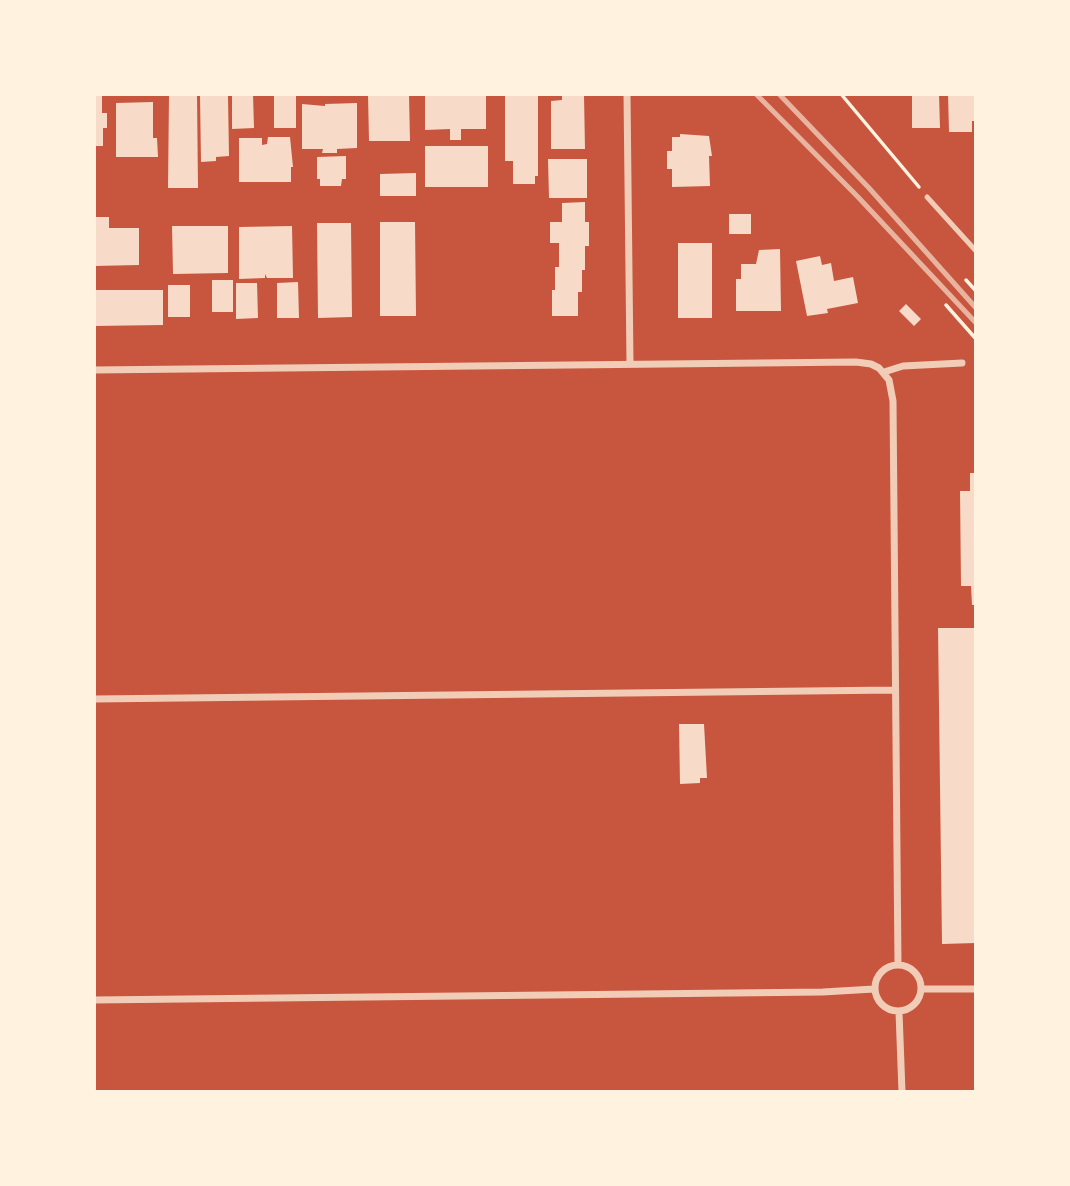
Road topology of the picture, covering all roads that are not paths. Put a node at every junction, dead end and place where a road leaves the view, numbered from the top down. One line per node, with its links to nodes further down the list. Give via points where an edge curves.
1 (627, 94): 5 (street)
2 (927, 197): 3 (lane)
3 (975, 251)
4 (962, 363): 7 (street, via 903,366)
5 (629, 364): 6 (street); 7 (street, via 856,362)
6 (94, 370)
7 (884, 372): 8 (street, via 893,401)
8 (895, 690): 9 (street); 10 (street)
9 (94, 699)
10 (898, 965): 11 (street, via 880,972); 12 (street, via 915,972)
11 (874, 989): 14 (street); 15 (street, via 881,1006)
12 (921, 989): 13 (street); 15 (street, via 915,1005)
13 (975, 989)
14 (94, 1000)
15 (899, 1012): 16 (street)
16 (902, 1091)

